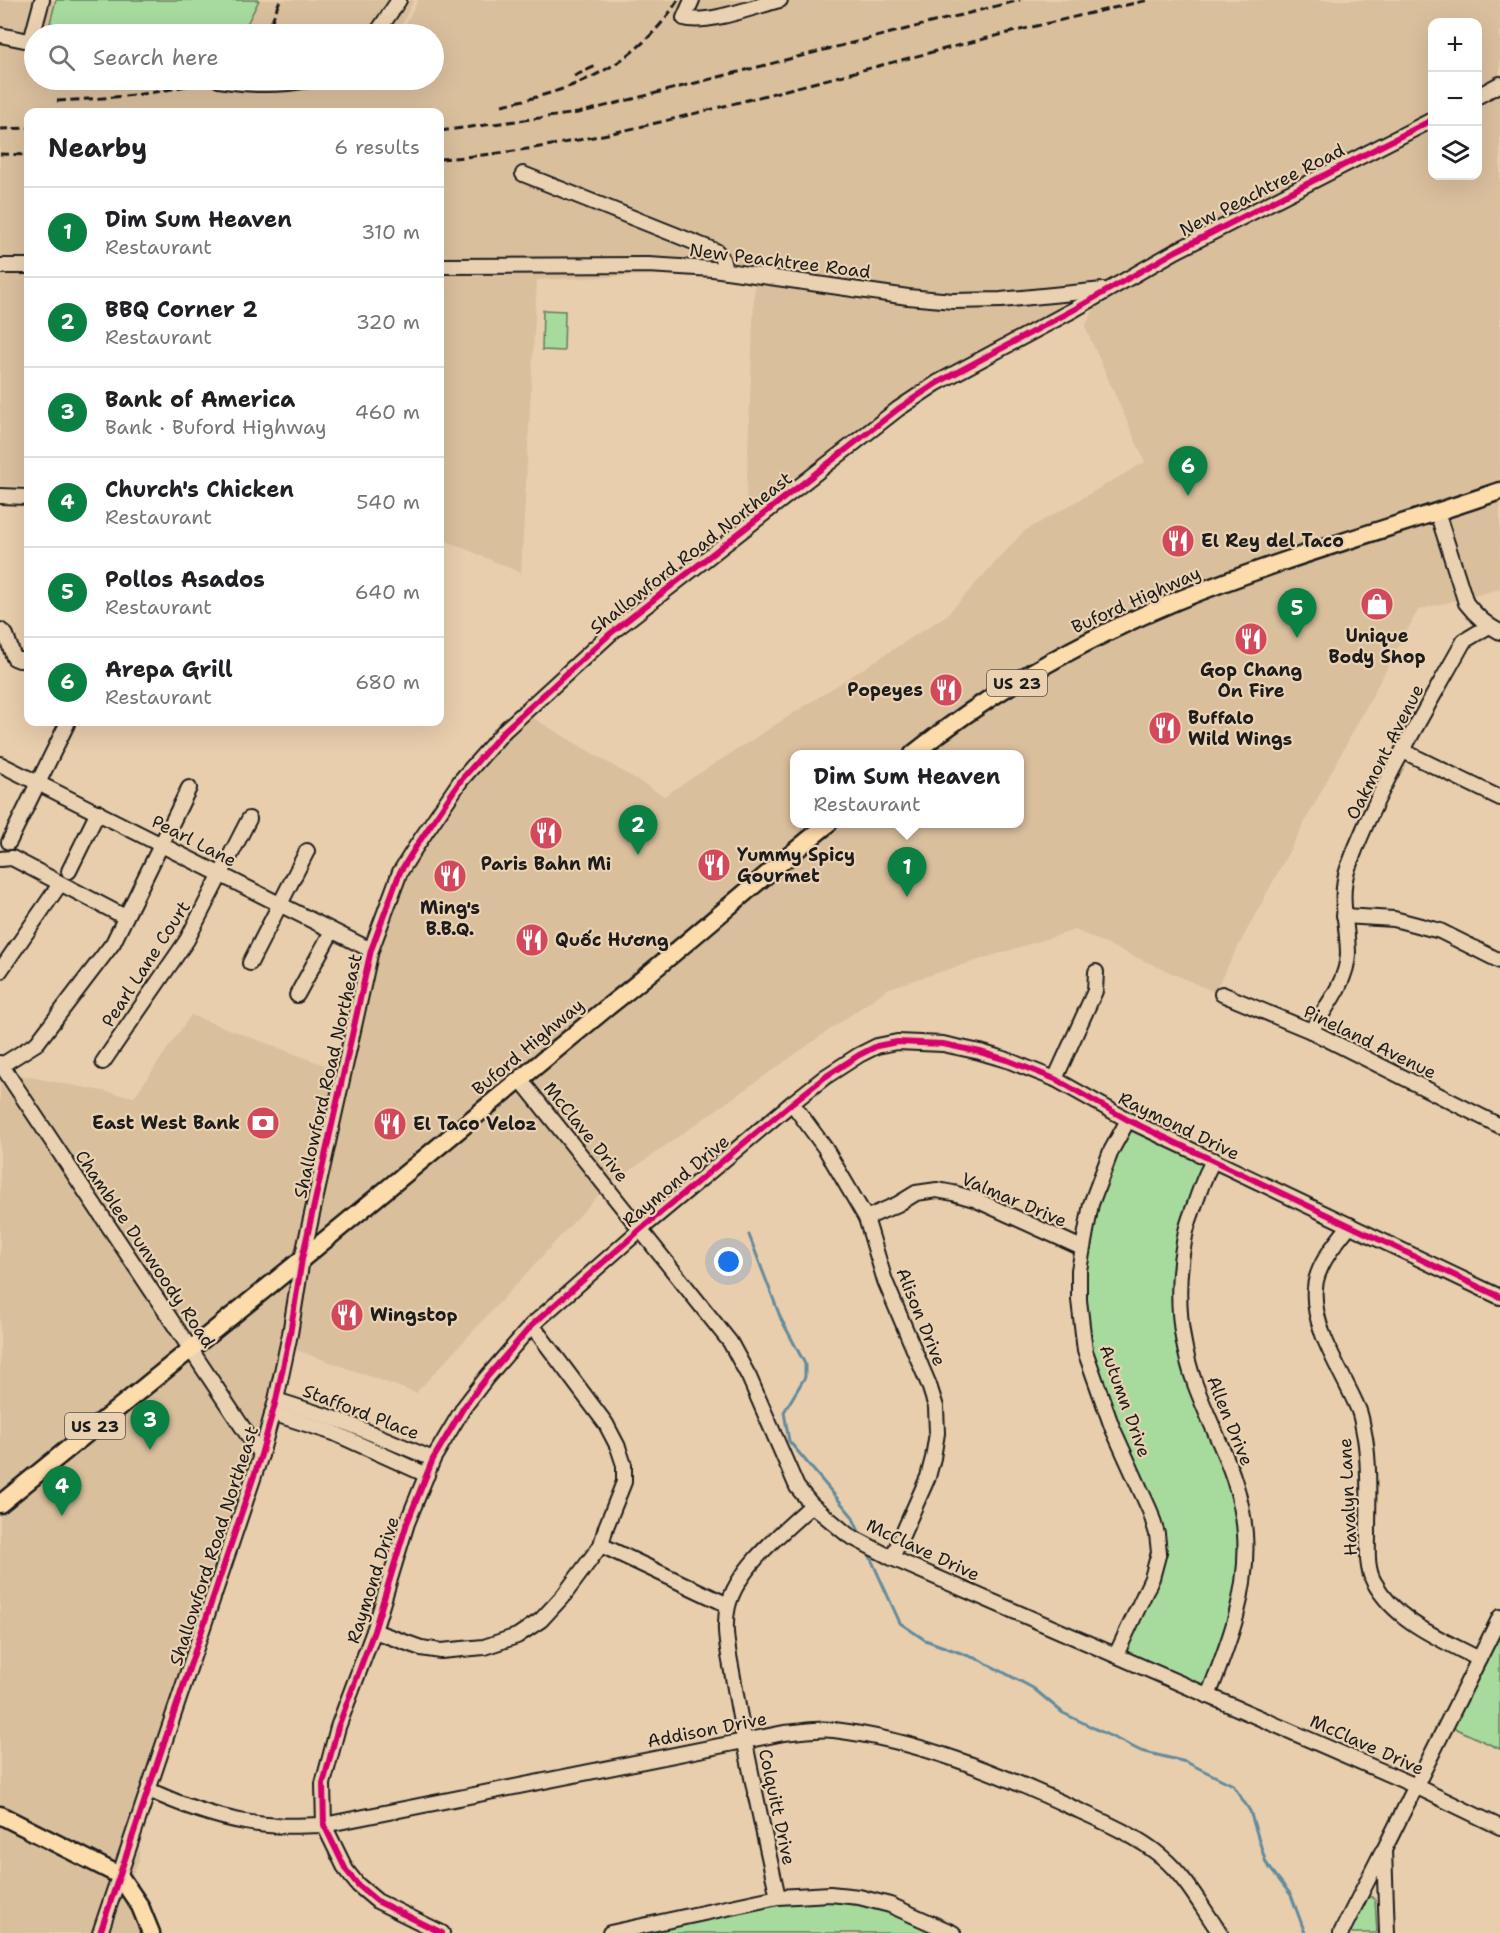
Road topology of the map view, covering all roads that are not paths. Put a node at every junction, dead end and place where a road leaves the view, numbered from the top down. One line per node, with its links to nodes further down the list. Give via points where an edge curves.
1 (42, 0): 5 (street)
2 (399, 0): 6 (street)
3 (692, 0): 4 (street, via 684,18 692,20)
4 (780, 0)
5 (37, 24)
6 (383, 24)
7 (0, 35): 8 (street)
8 (24, 39)
9 (1500, 84): 10 (street)
10 (1482, 94)
11 (1428, 122): 17 (street, New Peachtree Road)
12 (523, 174): 16 (street, via 716,251 721,255)
13 (0, 266): 14 (street)
14 (24, 266)
15 (444, 266): 16 (street, New Peachtree Road)
16 (724, 270): 17 (street, New Peachtree Road, via 953,301)
17 (1108, 290): 46 (street, Shallowford Road Northeast, via 937,383 898,409 611,633 505,730 461,780 400,873)
18 (1500, 491): 21 (main road, Buford Highway / US 23)
19 (0, 496): 20 (street)
20 (24, 497)
21 (1437, 512): 22 (street, Oakmont Avenue, via 1466,603); 26 (main road, Buford Highway / US 23, via 1300,556 1139,618 1030,675)
22 (1495, 629): 27 (street, Oakmont Avenue, via 1464,641)
23 (0, 630): 24 (street, via 6,635 14,658)
24 (24, 660)
25 (66, 726): 29 (street)
26 (919, 750)
27 (1403, 752): 31 (street); 43 (street, Oakmont Avenue, via 1347,871)
28 (0, 764): 29 (street, Pearl Lane)
29 (38, 783): 32 (street, Pearl Lane); 35 (street)
30 (189, 788): 36 (street)
31 (1500, 798)
32 (98, 812): 36 (street, Pearl Lane); 39 (street)
33 (249, 819): 40 (street, Pearl Lane Court)
34 (823, 828): 56 (main road, Buford Highway / US 23)
35 (9, 842)
36 (161, 844): 40 (street, Pearl Lane); 44 (street)
37 (307, 851): 42 (street)
38 (0, 859): 41 (street, via 12,858)
39 (69, 871)
40 (221, 875): 42 (street, Pearl Lane); 54 (street, Pearl Lane Court, via 187,940)
41 (60, 884): 44 (street); 49 (street)
42 (280, 904): 45 (street, Pearl Lane); 48 (street)
43 (1344, 916): 47 (street, via 1394,920 1440,931); 53 (street, Oakmont Avenue, via 1348,956 1343,977)
44 (125, 917): 55 (street, via 113,943 37,1043)
45 (332, 931): 46 (street, Pearl Lane); 52 (street)
46 (371, 950): 66 (street, Shallowford Road Northeast)
47 (1500, 961)
48 (250, 963)
49 (0, 970)
50 (1096, 972): 57 (street, via 1095,991)
51 (1222, 994): 53 (street, Pineland Avenue)
52 (297, 995)
53 (1311, 1031): 60 (street, Pineland Avenue)
54 (103, 1062)
55 (1, 1064): 69 (street, Chamblee Dunwoody Road)
56 (520, 1079): 64 (street, McClave Drive); 66 (main road, Buford Highway / US 23)
57 (1055, 1079): 58 (street, Raymond Drive, via 980,1052 943,1044 897,1042 859,1055); 59 (street, Raymond Drive)
58 (792, 1103): 62 (street, Alison Drive, via 825,1148); 64 (street, Raymond Drive)
59 (1128, 1120): 61 (street, Raymond Drive); 65 (street, Autumn Drive, via 1095,1193)
60 (1500, 1126)
61 (1214, 1160): 63 (street, Raymond Drive); 83 (street, Allen Drive, via 1185,1235 1179,1317 1196,1385 1231,1465 1242,1505 1246,1573 1230,1640)
62 (866, 1218): 65 (street, Valmar Drive, via 916,1193 938,1190 974,1199); 77 (street, Alison Drive, via 885,1281 936,1407 937,1433 928,1477)
63 (1350, 1225): 67 (street, Raymond Drive); 82 (street, Havalyn Lane, via 1333,1245 1315,1287 1318,1321 1360,1413 1373,1581 1402,1615)
64 (641, 1229): 68 (street, Raymond Drive); 75 (street, McClave Drive, via 730,1342 797,1487)
65 (1082, 1248): 81 (street, Autumn Drive, via 1079,1300 1085,1351 1112,1427 1150,1511 1159,1552 1152,1578)
66 (302, 1259): 69 (main road, Buford Highway / US 23); 70 (street, Shallowford Road Northeast)
67 (1500, 1297)
68 (532, 1325): 72 (street, Raymond Drive, via 464,1407); 76 (street, via 606,1424 624,1466 624,1482)
69 (190, 1349): 71 (street, Chamblee Dunwoody Road); 74 (main road, Buford Highway / US 23)
70 (274, 1406): 71 (street, Shallowford Road Northeast); 72 (street, Stafford Place, via 342,1421); 73 (street, Stafford Place)
71 (261, 1455): 86 (street, Shallowford Road Northeast)
72 (433, 1459): 73 (street, Raymond Drive)
73 (427, 1475): 80 (street, Raymond Drive, via 407,1522)
74 (0, 1504)
75 (812, 1505): 77 (street, McClave Drive, via 848,1535); 78 (street, Colquitt Drive, via 760,1553)
76 (601, 1545): 78 (street); 80 (street, via 541,1620 517,1636 484,1647 441,1651)
77 (892, 1558): 81 (street, McClave Drive)
78 (728, 1605): 84 (street, Colquitt Drive, via 726,1628)
79 (1500, 1617): 82 (street)
80 (374, 1631): 88 (street, Raymond Drive, via 329,1759 323,1784)
81 (1116, 1655): 83 (street, McClave Drive)
82 (1479, 1659): 85 (street)
83 (1208, 1696): 85 (street, McClave Drive)
84 (744, 1741): 88 (street, Addison Drive); 92 (street, Colquitt Drive); 98 (street, Addison Drive, via 831,1730 882,1738 929,1750 1043,1794 1137,1839 1163,1858 1182,1878)
85 (1417, 1786): 89 (street, McClave Drive); 90 (street)
86 (149, 1790): 88 (street, Addison Drive, via 245,1822); 91 (street, Shallowford Road Northeast)
87 (0, 1815): 91 (main road)
88 (324, 1825): 95 (street, Raymond Drive, via 358,1886 377,1902)
89 (1500, 1827)
90 (1384, 1850): 99 (street); 100 (street)
91 (119, 1875): 93 (street, Shallowford Road Northeast); 94 (main road, via 140,1906)
92 (778, 1897): 96 (street); 97 (street, via 859,1897 890,1905)
93 (100, 1933)
94 (151, 1933)
95 (442, 1933)
96 (609, 1933)
97 (952, 1933)
98 (1220, 1933)
99 (1341, 1933)
100 (1387, 1933)

